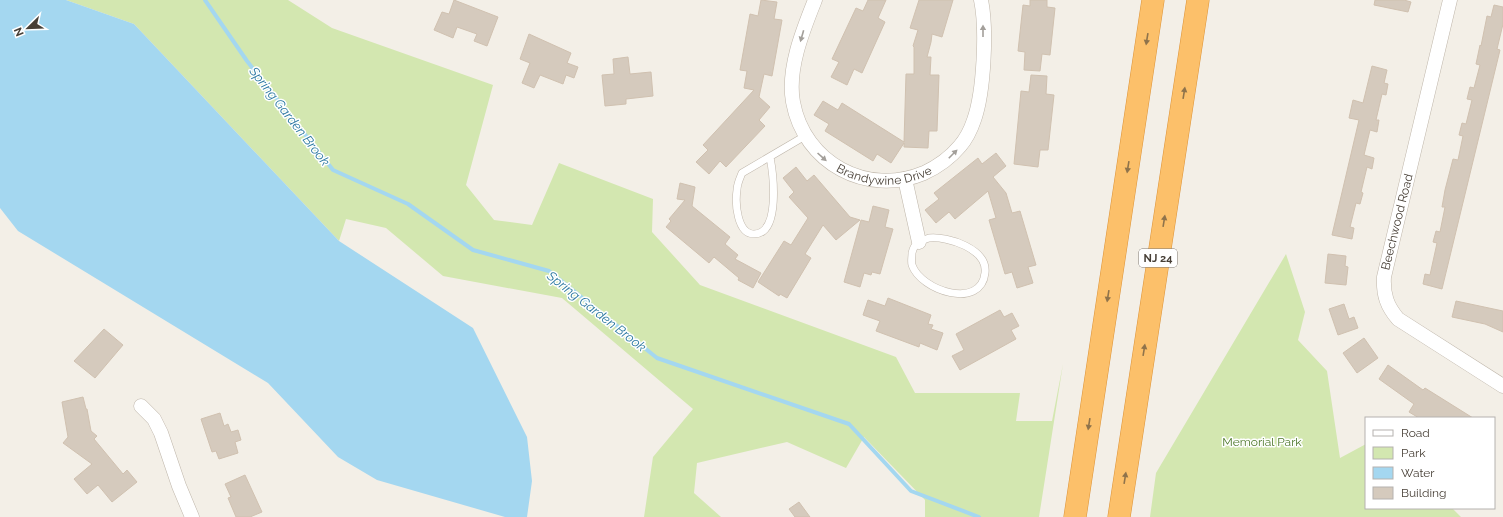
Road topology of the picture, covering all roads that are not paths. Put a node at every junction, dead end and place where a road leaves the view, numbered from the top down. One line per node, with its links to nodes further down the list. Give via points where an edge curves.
1 (815, 0): 6 (street, Brandywine Drive, one-way to 6, via 795,58 792,83 792,101)
2 (981, 0): 8 (street, Brandywine Drive, one-way to 2, via 934,168 949,157 964,140 974,119 983,58 984,27)
3 (1153, 0): 13 (highway, one-way to 13)
4 (1198, 0): 14 (highway, NJ 24, one-way to 4)
5 (1450, 0): 10 (street, Beechwood Road, via 1383,290 1390,310 1398,319)
6 (805, 136): 7 (lane); 8 (street, Brandywine Drive, one-way to 8, via 816,151 846,172 888,182)
7 (770, 157): 7 (lane, via 773,172 773,210 766,229 761,233 749,233 744,230 739,220 736,205 737,189 742,173)
8 (905, 179): 9 (street)
9 (918, 242): 9 (lane, via 913,250 912,265 929,284 940,290 964,294 980,286 984,276 984,265 968,247 954,240 942,238 929,238)
10 (1503, 386)
11 (140, 406): 12 (street, via 154,419 161,433)
12 (192, 517)
13 (1075, 517)
14 (1119, 517)

